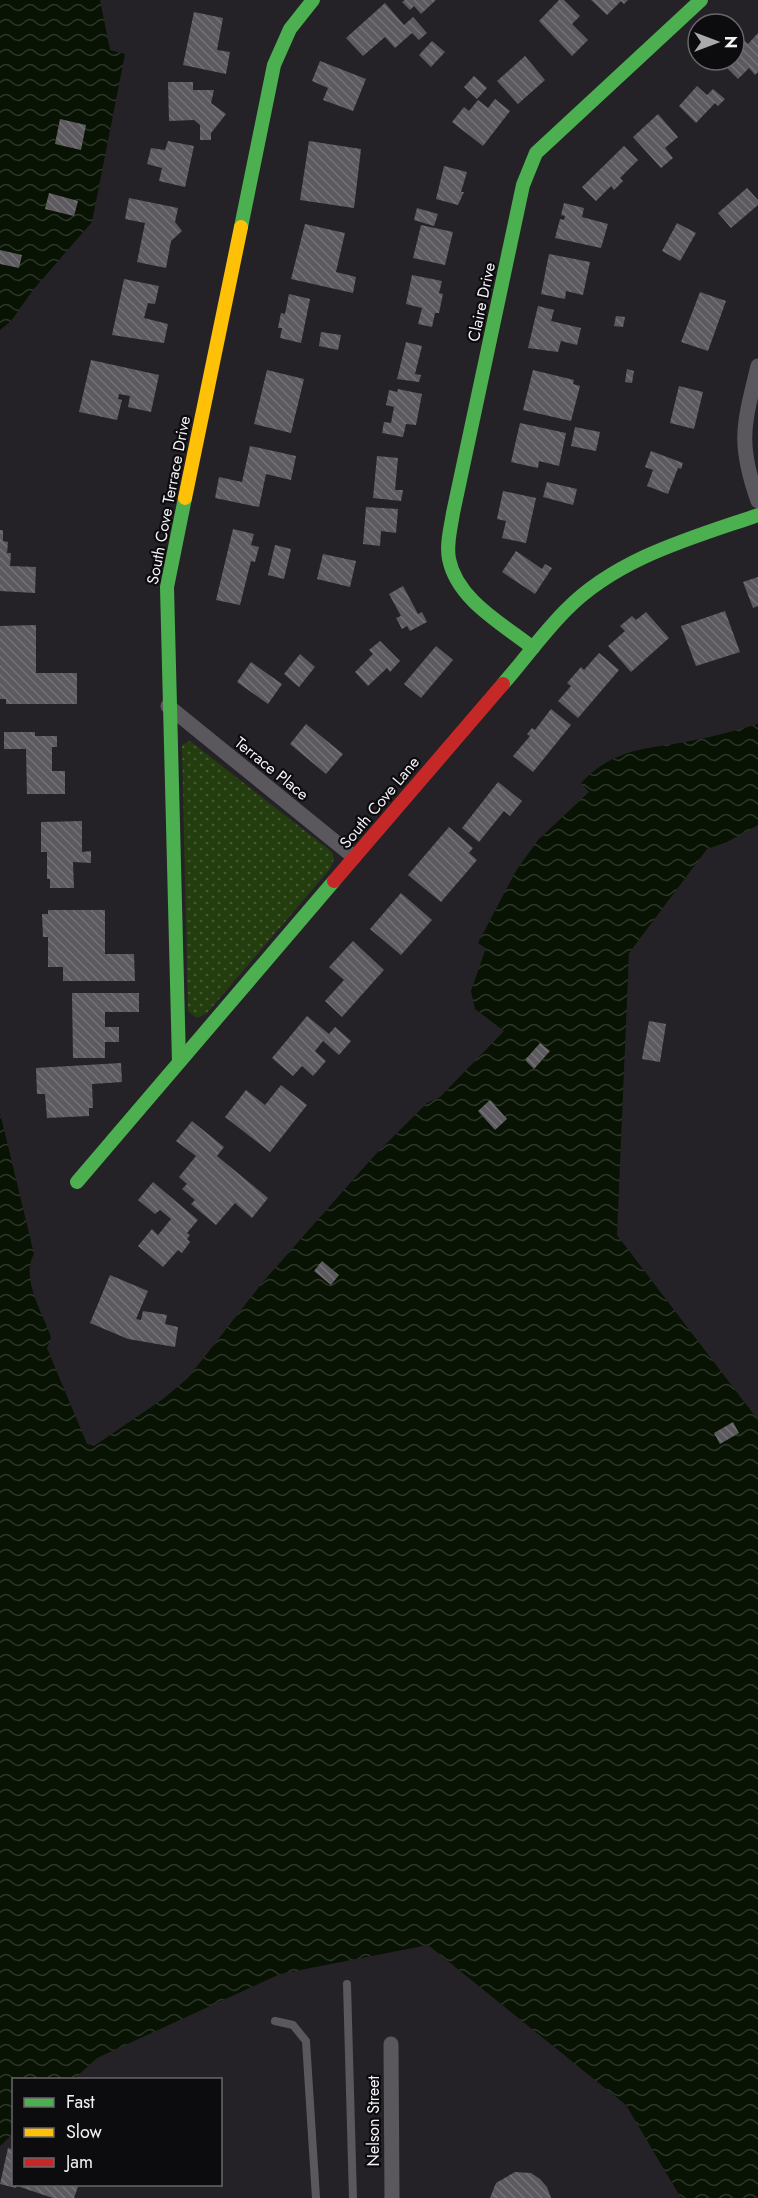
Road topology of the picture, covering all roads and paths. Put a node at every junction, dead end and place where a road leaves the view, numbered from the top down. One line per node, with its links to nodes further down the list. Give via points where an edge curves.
1 (313, 0): 7 (street, South Cove Terrace Drive, via 290,29 274,65 177,532 166,602)
2 (701, 0): 6 (street, Claire Drive, via 536,153 523,185 453,513 449,558 454,575 474,601)
3 (758, 366): 4 (street, via 743,440 745,462)
4 (758, 501)
5 (758, 516): 6 (street, South Cove Lane, via 678,543 616,570 571,605)
6 (533, 648): 8 (street, South Cove Lane)
7 (168, 706): 8 (street, Terrace Place); 9 (street, South Cove Terrace Drive)
8 (354, 857): 9 (street, South Cove Lane)
9 (179, 1062): 10 (street, South Cove Lane)
10 (77, 1182)
11 (347, 1984): 15 (lane)
12 (275, 2021): 14 (lane, via 293,2025 306,2041)
13 (391, 2044): 16 (street, Nelson Street)
14 (315, 2198)
15 (353, 2198)
16 (392, 2198)

